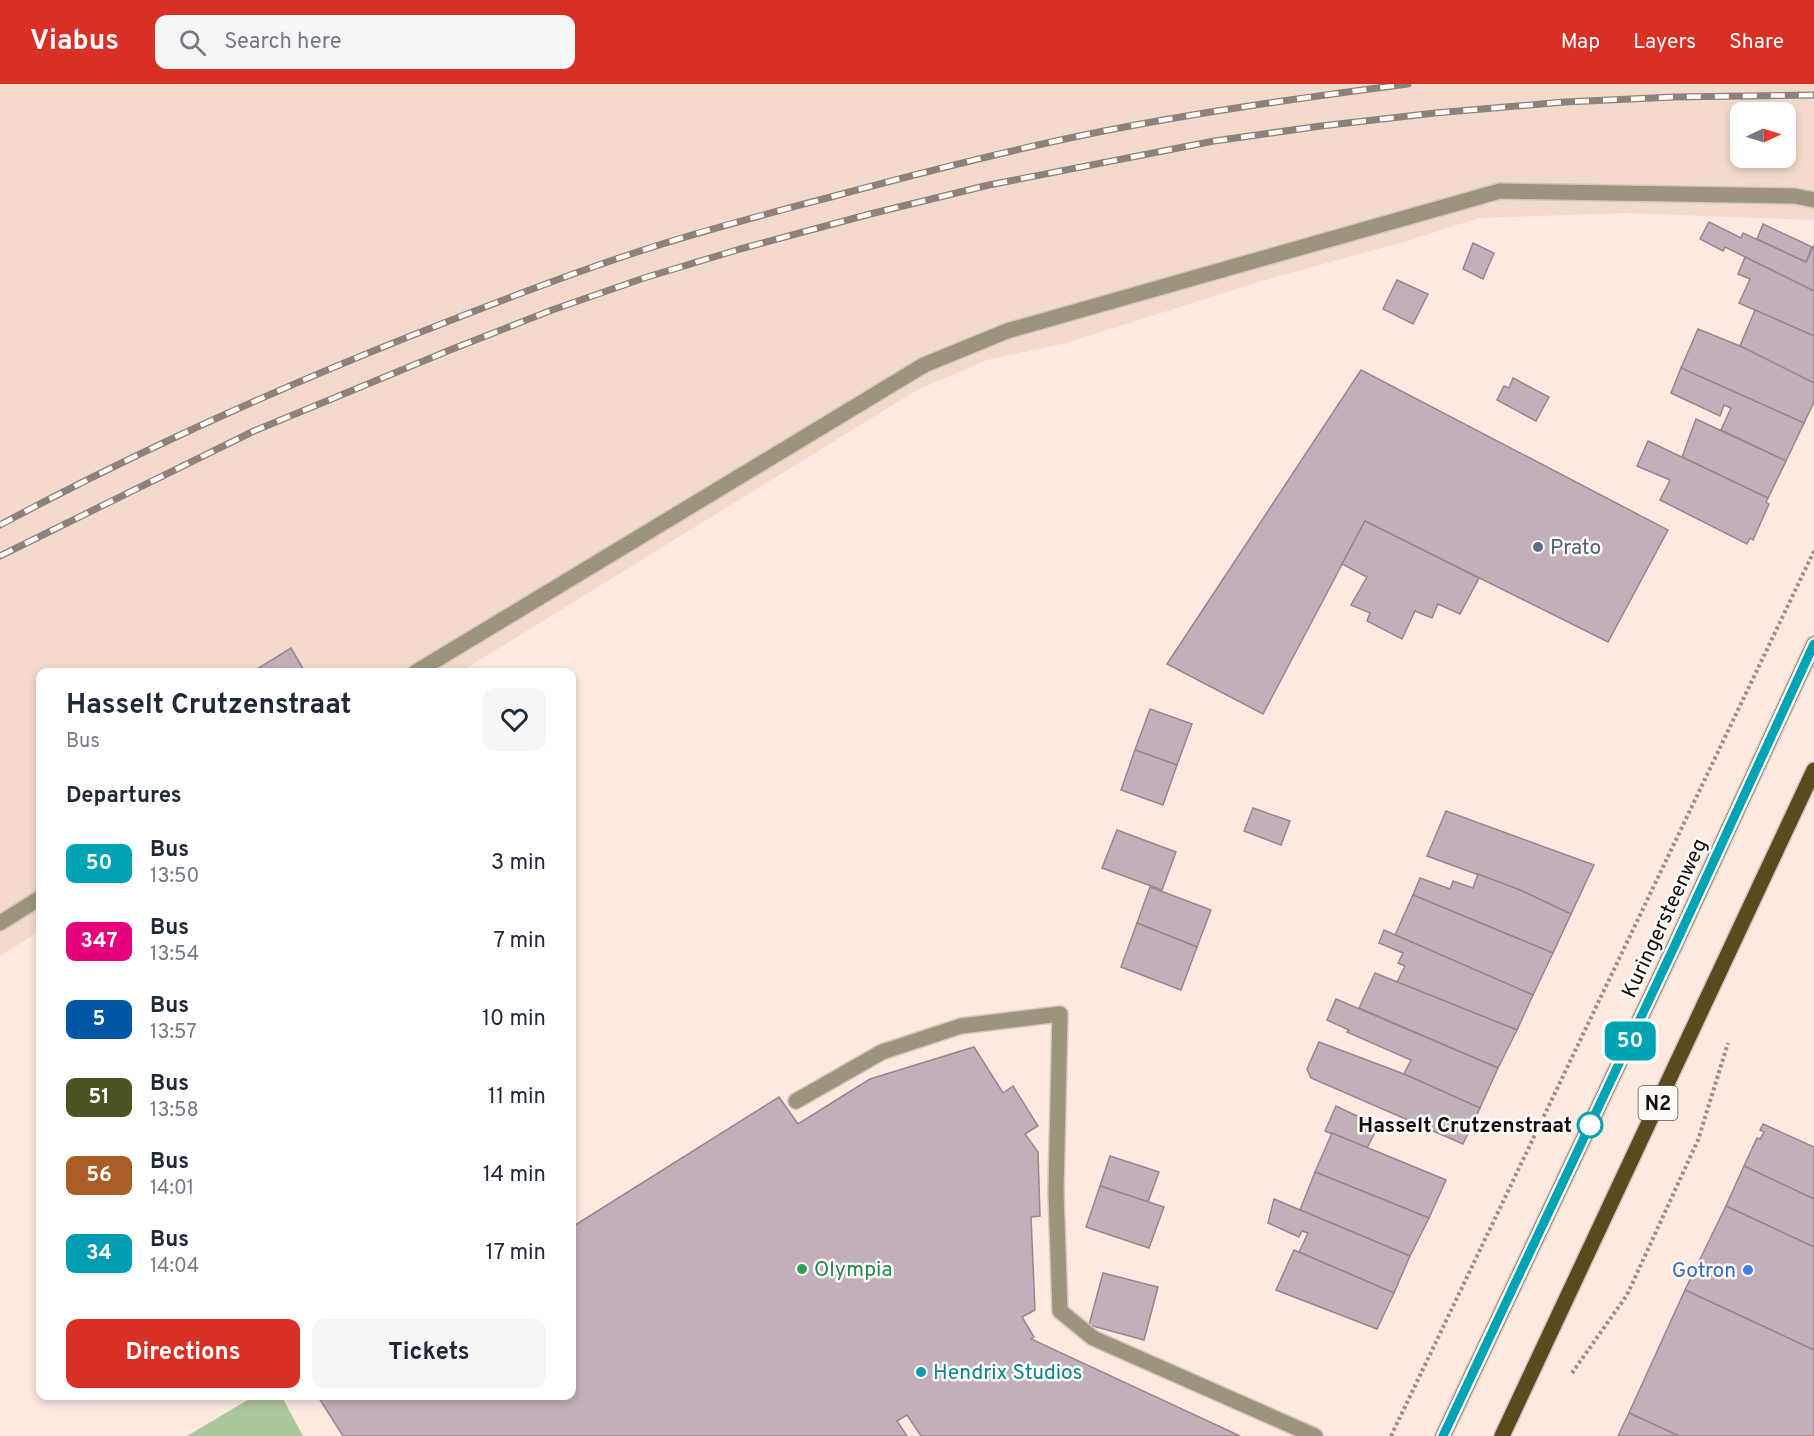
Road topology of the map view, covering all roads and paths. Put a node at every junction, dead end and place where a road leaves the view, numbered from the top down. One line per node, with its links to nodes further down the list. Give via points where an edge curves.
1 (1814, 200): 4 (lane, via 1795,196 1500,191 1007,331 924,365)
2 (1814, 550): 12 (path)
3 (1814, 644): 13 (main road, Kuringersteenweg / N2)
4 (423, 668)
5 (1814, 770): 14 (main road, N2)
6 (36, 900): 7 (lane)
7 (0, 923)
8 (1730, 1037): 10 (path, via 1698,1140 1627,1295)
9 (796, 1101): 11 (lane, via 882,1052 950,1029 1060,1014 1056,1192 1060,1311 1093,1338)
10 (1570, 1376)
11 (1315, 1436)
12 (1391, 1436)
13 (1443, 1436)
14 (1502, 1436)

